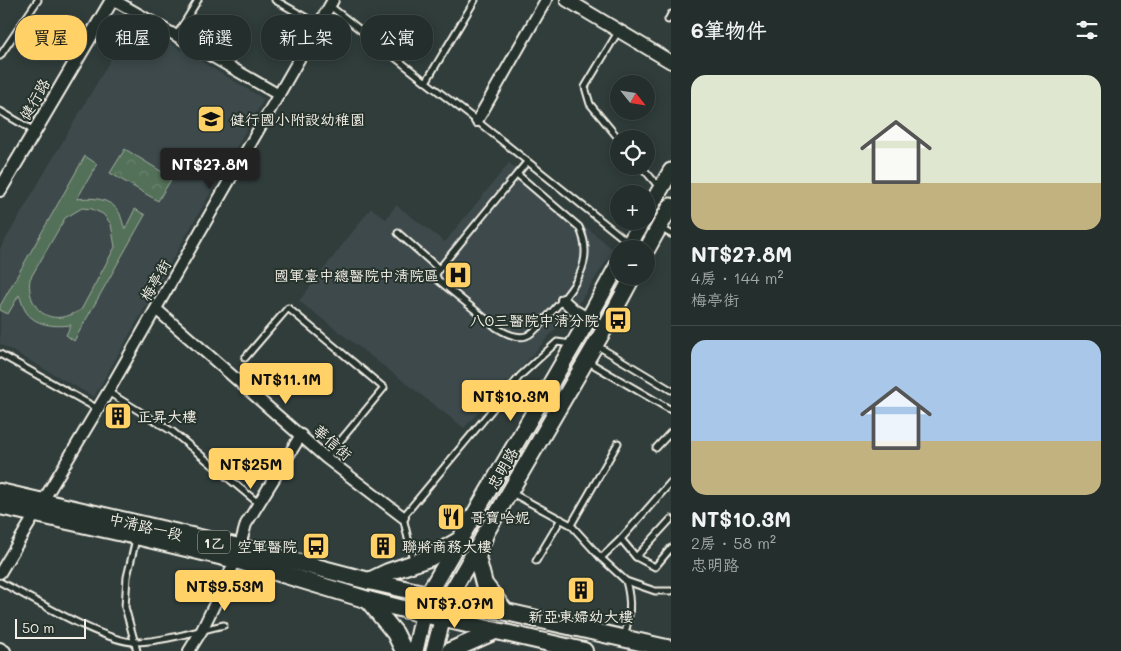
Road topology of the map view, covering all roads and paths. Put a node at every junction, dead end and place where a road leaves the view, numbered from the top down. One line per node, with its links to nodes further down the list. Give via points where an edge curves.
1 (38, 0): 15 (lane)
2 (113, 0): 14 (street); 23 (street, 健行路)
3 (198, 0): 14 (lane)
4 (275, 0): 10 (lane)
5 (475, 0): 18 (lane)
6 (546, 0): 21 (street)
7 (567, 0): 13 (street)
8 (332, 3): 11 (street, 梅亭街); 18 (lane)
9 (671, 14): 12 (lane)
10 (301, 15)
11 (325, 15)
12 (668, 20)
13 (619, 30): 17 (street); 22 (lane, via 585,87 590,104)
14 (176, 36): 19 (street)
15 (0, 56)
16 (299, 60): 19 (street, 梅亭街)
17 (671, 62)
18 (426, 82): 21 (lane)
19 (279, 95): 40 (street, 梅亭街)
20 (0, 111): 23 (lane)
21 (477, 121): 24 (lane)
22 (612, 130)
23 (34, 131): 29 (street, 健行路)
24 (527, 162): 26 (lane); 34 (lane)
25 (671, 171): 28 (main road)
26 (517, 174): 36 (lane); 39 (lane, via 571,219 584,238 586,253 583,266)
27 (649, 175): 28 (lane)
28 (661, 189): 30 (main road)
29 (0, 190)
30 (655, 199)
31 (670, 212): 32 (main road)
32 (665, 230): 35 (main road)
33 (398, 233): 36 (lane)
34 (621, 240)
35 (655, 241)
36 (439, 269): 39 (lane, via 438,280 507,334 526,336)
37 (610, 280): 41 (main road, 忠明路)
38 (628, 285): 42 (main road, 忠明路)
39 (563, 300): 41 (street)
40 (156, 309): 49 (street, 梅亭街); 53 (street, 華信街)
41 (589, 318): 42 (street); 43 (main road, 忠明路)
42 (605, 328): 44 (main road, 忠明路)
43 (574, 345): 63 (lane, via 557,342 520,376); 70 (main road, 忠明路)
44 (596, 345): 47 (main road, 忠明路); 48 (lane)
45 (0, 354): 50 (lane)
46 (245, 358): 56 (lane, via 288,308 384,388)
47 (586, 361): 51 (lane); 59 (main road, 忠明路)
48 (671, 390)
49 (108, 392): 50 (street, 梅亭街); 60 (lane, via 173,432)
50 (98, 409): 62 (street, 梅亭街)
51 (671, 410)
52 (671, 432): 55 (lane)
53 (301, 435): 56 (street, 華信街); 60 (street)
54 (618, 443): 66 (lane)
55 (656, 448)
56 (326, 458): 63 (street, 華信街)
57 (670, 484): 69 (lane)
58 (0, 492): 62 (main road, 中清路一段 / 1乙)
59 (510, 492): 64 (lane); 67 (main road, 忠明路)
60 (258, 503): 72 (street, via 246,524)
61 (0, 506): 62 (main road, 中清路一段 / 1乙)
62 (39, 508): 68 (main road, 中清路一段 / 1乙); 72 (main road, 中清路一段 / 1乙); 77 (street, 梅亭街)
63 (403, 517): 76 (lane)
64 (561, 519): 66 (lane); 75 (lane)
65 (671, 519): 74 (lane)
66 (571, 525): 73 (lane)
67 (485, 534): 83 (main road, 忠明路); 85 (main road, via 477,557 484,584)
68 (136, 536): 72 (main road, 中清路一段 / 1乙); 92 (lane, via 125,607)
69 (620, 539): 73 (lane); 74 (lane)
70 (460, 540): 76 (main road); 82 (main road, 忠明路)
71 (671, 548): 74 (lane, via 655,568)
72 (237, 554): 78 (main road, 中清路一段 / 1乙); 84 (main road, 中清路一段 / 1乙); 89 (street)
73 (601, 558): 79 (lane)
74 (636, 558)
75 (536, 561)
76 (414, 563): 78 (main road)
77 (0, 573)
78 (369, 581): 82 (main road, 中清路一段 / 1乙)
79 (626, 581): 81 (lane, via 655,591); 91 (lane, via 631,596)
80 (0, 582): 92 (lane, via 90,628)
81 (671, 591)
82 (428, 594): 83 (main road, 中清路一段 / 1乙); 86 (main road, 忠明路)
83 (448, 598): 85 (main road, 中清路一段 / 1乙); 87 (main road, 忠明路)
84 (368, 600): 86 (main road, 中清路一段 / 1乙); 98 (main road, via 395,633)
85 (504, 610): 91 (main road, 中清路一段 / 1乙)
86 (423, 614): 87 (main road, 中清路一段 / 1乙); 99 (main road, 忠明路)
87 (443, 618): 90 (main road, 中清路一段 / 1乙); 100 (main road, 忠明路)
88 (224, 624): 89 (lane)
89 (202, 630): 92 (lane); 97 (street)
90 (494, 631): 101 (main road); 102 (main road, 中清路一段 / 1乙)
91 (624, 638): 94 (main road, 中清路一段 / 1乙)
92 (135, 643): 96 (lane)
93 (0, 648): 95 (street)
94 (671, 649)
95 (5, 651)
96 (137, 651)
97 (189, 651)
98 (404, 651)
99 (415, 651)
100 (434, 651)
101 (450, 651)
102 (582, 651)

